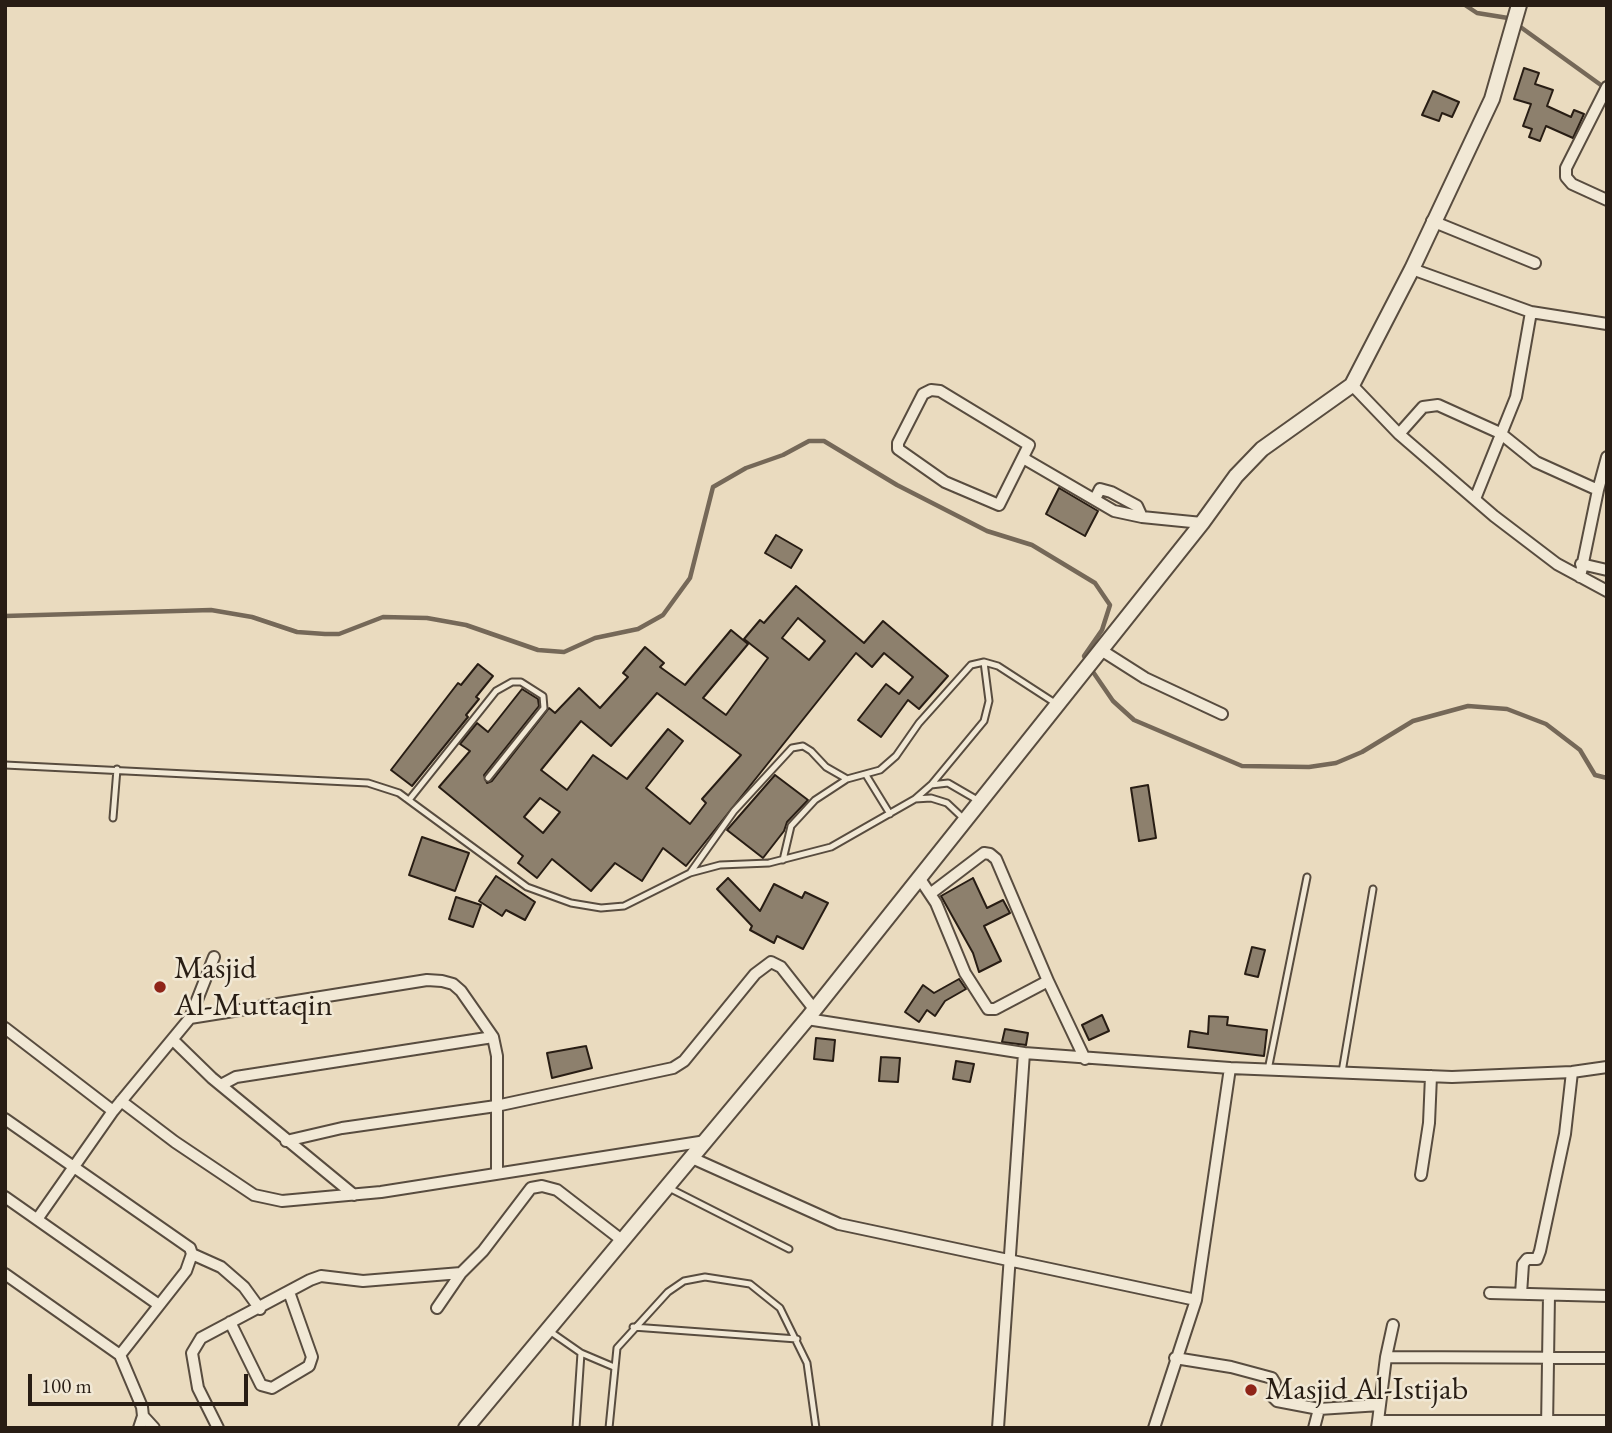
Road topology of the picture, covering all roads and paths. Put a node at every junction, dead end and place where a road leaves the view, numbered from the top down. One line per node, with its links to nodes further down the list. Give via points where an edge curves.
1 (1517, 16): 4 (street, via 1492,99)
2 (1604, 92): 3 (street, via 1566,168 1566,177)
3 (1607, 200)
4 (1432, 221): 5 (street); 6 (street)
5 (1535, 263)
6 (1412, 269): 7 (street); 9 (street)
7 (1531, 312): 8 (street); 10 (street, via 1516,397)
8 (1607, 324)
9 (1352, 385): 11 (street); 16 (street, via 1262,449)
10 (1500, 433): 11 (street, via 1452,410 1429,405); 14 (street, via 1536,462); 15 (street)
11 (1399, 434): 15 (street)
12 (1607, 457): 14 (street)
13 (1023, 458): 13 (street, via 1002,503 996,506 945,482 900,453 898,443 923,394 940,391 1029,445); 16 (street, via 1114,511)
14 (1598, 490): 17 (street)
15 (1475, 499): 19 (street)
16 (1202, 523): 21 (street)
17 (1581, 564): 18 (street); 19 (street)
18 (1607, 570)
19 (1580, 577): 20 (street)
20 (1607, 591)
21 (1093, 661): 23 (street); 24 (street, via 1144,678)
22 (984, 662): 23 (lane, via 998,666); 27 (lane, via 961,673 896,755 880,770); 30 (lane, via 989,701 984,721)
23 (1058, 705): 33 (street)
24 (1222, 714)
25 (5, 765): 26 (lane)
26 (117, 769): 32 (lane, via 368,783); 35 (lane)
27 (866, 775): 29 (lane); 34 (lane)
28 (488, 778): 32 (lane, via 544,708 543,696 521,682 496,691)
29 (847, 779): 37 (lane, via 815,800 791,826); 38 (lane, via 803,746 792,748 734,811)
30 (931, 785): 31 (lane); 33 (lane, via 948,783)
31 (915, 799): 34 (lane); 36 (lane, via 947,803)
32 (409, 800): 38 (lane, via 527,887 571,903 624,906)
33 (981, 802): 36 (street)
34 (890, 814): 37 (lane, via 831,847)
35 (113, 818)
36 (966, 820): 40 (street)
37 (783, 860): 38 (lane, via 720,865)
38 (690, 873)
39 (1307, 877): 54 (lane)
40 (920, 879): 42 (street); 45 (street)
41 (1373, 889): 55 (lane)
42 (930, 894): 44 (street, via 965,973 988,1009); 44 (street, via 984,853 990,854)
43 (214, 957): 46 (street)
44 (1048, 981): 51 (street)
45 (810, 1014): 50 (street); 60 (street, via 781,967 771,962 755,974 684,1061 673,1068); 63 (street)
46 (190, 1018): 48 (street, via 428,980 453,984 461,991); 49 (street)
47 (5, 1028): 61 (street)
48 (493, 1037): 58 (street, via 236,1077); 60 (street)
49 (173, 1040): 58 (street); 59 (street)
50 (1024, 1052): 51 (street); 76 (street)
51 (1085, 1059): 53 (street)
52 (1607, 1067): 56 (street)
53 (1230, 1068): 54 (street); 84 (street)
54 (1268, 1070): 55 (street)
55 (1342, 1072): 57 (street)
56 (1572, 1072): 57 (street); 81 (street, via 1565,1134 1540,1254 1524,1262)
57 (1430, 1076): 68 (street)
58 (220, 1085): 64 (street)
59 (121, 1101): 61 (street); 70 (street, via 254,1195 282,1201)
60 (496, 1106): 64 (street, via 342,1128); 67 (street)
61 (113, 1111): 66 (street)
62 (5, 1119): 66 (street)
63 (706, 1140): 65 (street); 67 (street)
64 (286, 1141): 70 (street)
65 (692, 1158): 69 (street); 76 (street, via 839,1224)
66 (76, 1167): 72 (street); 75 (street, via 184,1241)
67 (497, 1174): 70 (street)
68 (1421, 1175)
69 (666, 1187): 73 (street); 74 (lane)
70 (354, 1195)
71 (5, 1197): 72 (street)
72 (38, 1218): 85 (street)
73 (623, 1241): 77 (street, via 557,1190 531,1188); 91 (street)
74 (789, 1249)
75 (192, 1254): 85 (street, via 186,1271); 87 (street, via 221,1267)
76 (1009, 1259): 84 (street); 113 (street)
77 (461, 1272): 79 (street, via 363,1281 321,1276); 86 (street)
78 (5, 1274): 94 (street)
79 (289, 1292): 87 (street); 88 (street, via 312,1357 309,1366 272,1388 261,1385)
80 (1490, 1293): 81 (street)
81 (1521, 1294): 82 (street)
82 (1549, 1295): 83 (street); 98 (street)
83 (1607, 1296)
84 (1196, 1300): 96 (street)
85 (159, 1305): 94 (street)
86 (437, 1308)
87 (260, 1309): 88 (street)
88 (230, 1322): 108 (street, via 201,1338 192,1353 198,1388)
89 (1393, 1325): 95 (street)
90 (633, 1327): 92 (lane); 92 (lane, via 684,1281 724,1277 768,1295); 99 (lane, via 617,1348)
91 (548, 1330): 93 (lane); 109 (street)
92 (797, 1339): 112 (lane, via 813,1388)
93 (581, 1353): 99 (lane); 110 (lane)
94 (120, 1355): 102 (street)
95 (1386, 1357): 98 (street); 100 (street)
96 (1175, 1358): 101 (street, via 1272,1378 1275,1399); 114 (street)
97 (1607, 1358): 98 (street)
98 (1549, 1360): 104 (street)
99 (614, 1367): 111 (lane)
100 (1380, 1405): 101 (street); 105 (street)
101 (1319, 1409): 115 (street)
102 (143, 1416): 106 (street); 107 (street)
103 (1607, 1421): 104 (street)
104 (1547, 1424): 105 (street)
105 (1377, 1425)
106 (139, 1428)
107 (154, 1428)
108 (218, 1428)
109 (466, 1428)
110 (576, 1428)
111 (609, 1428)
112 (816, 1428)
113 (998, 1428)
114 (1154, 1428)
115 (1314, 1428)

